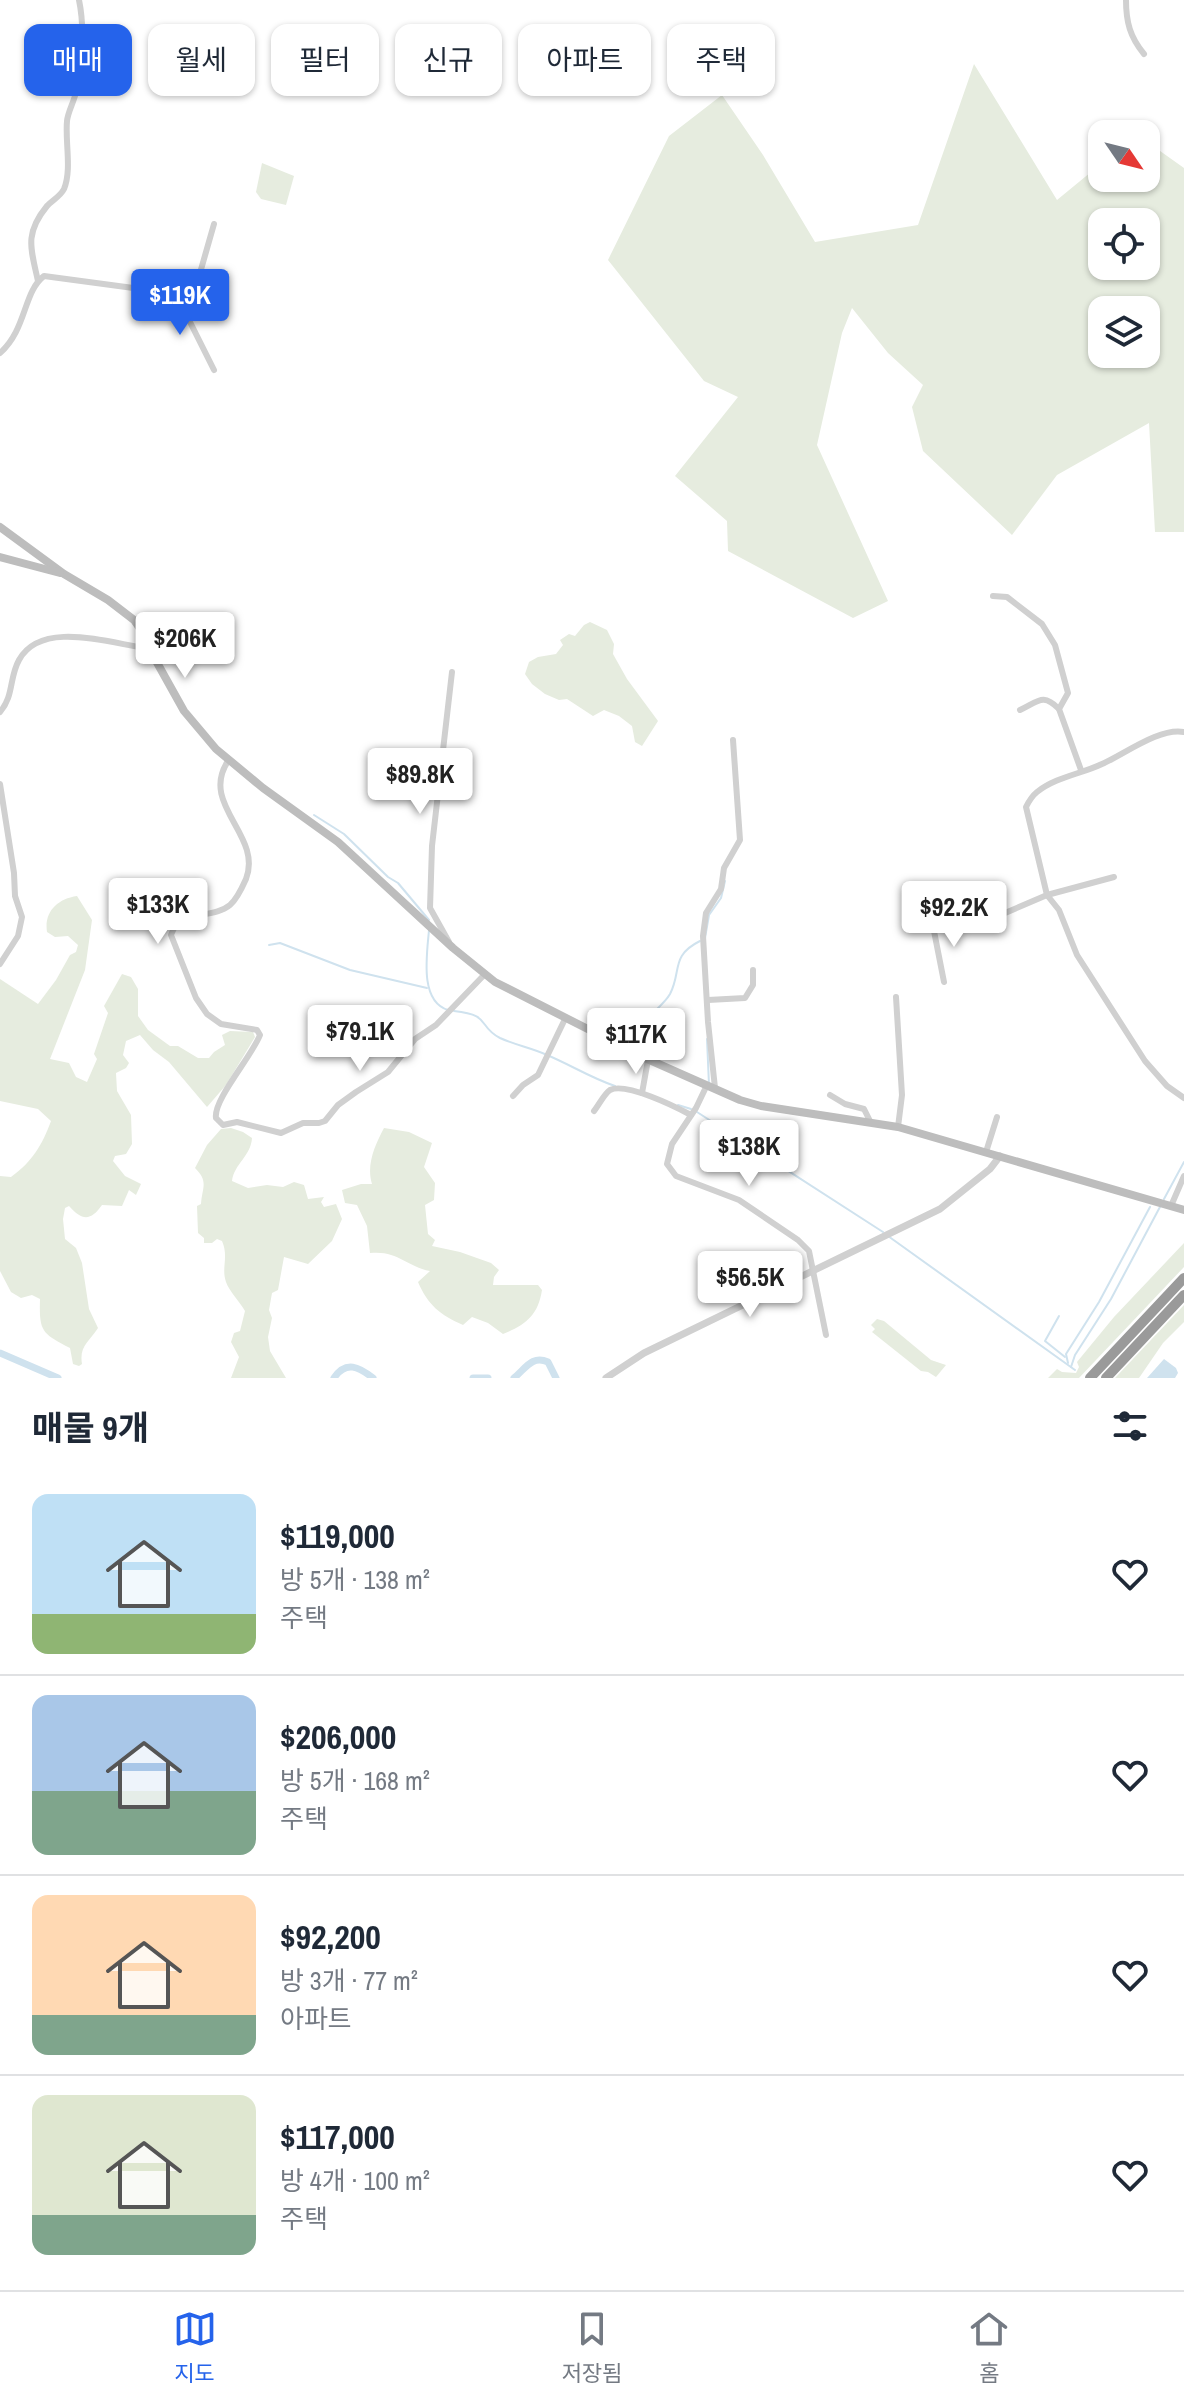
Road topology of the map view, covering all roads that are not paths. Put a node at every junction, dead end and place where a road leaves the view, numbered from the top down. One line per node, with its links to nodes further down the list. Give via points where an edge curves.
1 (79, 0): 5 (street, via 83,41 67,122 66,180 60,196 36,219 30,233)
2 (1126, 0): 3 (street, via 1129,31)
3 (1144, 54)
4 (214, 224): 6 (street, via 198,280)
5 (38, 281): 6 (street, via 53,276); 7 (street, via 19,329)
6 (178, 294): 8 (street)
7 (0, 353)
8 (214, 370)
9 (0, 527): 11 (main road)
10 (0, 557): 11 (main road)
11 (64, 574): 13 (main road, via 121,609)
12 (993, 596): 15 (street, via 1007,597 1025,609 1055,645 1068,693)
13 (152, 649): 17 (street, via 69,636 36,642 17,662 11,693); 20 (main road, via 184,711)
14 (452, 672): 27 (street, via 430,908)
15 (1059, 709): 16 (street, via 1043,698); 21 (street)
16 (1020, 710)
17 (0, 712)
18 (1184, 732): 21 (street, via 1160,736)
19 (733, 740): 33 (street, via 740,840 706,913)
20 (228, 761): 27 (main road, via 338,842); 30 (street, via 220,776 221,796 244,844 247,877 227,908 185,918 171,935 207,1014 221,1024 259,1032 216,1105 219,1122 281,1133 325,1121 338,1105 388,1072 415,1039 436,1025)
21 (1081, 770): 24 (street, via 1038,791 1026,807)
22 (0, 784): 28 (street, via 22,917 18,936)
23 (1114, 877): 24 (street)
24 (1047, 895): 26 (street, via 984,922); 40 (street, via 1086,970 1145,1061)
25 (914, 923): 26 (street)
26 (933, 926): 31 (street)
27 (453, 948): 30 (main road)
28 (0, 964)
29 (753, 970): 33 (street, via 753,985 745,998)
30 (485, 974): 34 (main road)
31 (944, 982)
32 (896, 997): 45 (street, via 902,1095)
33 (708, 1000): 36 (street)
34 (565, 1019): 35 (main road); 39 (street, via 538,1075)
35 (647, 1059): 36 (main road); 37 (street)
36 (710, 1086): 42 (street); 44 (main road, via 761,1106)
37 (642, 1093): 41 (street, via 614,1089); 42 (street)
38 (830, 1095): 44 (street, via 864,1109)
39 (513, 1096)
40 (1184, 1098)
41 (594, 1111)
42 (694, 1111): 51 (street, via 672,1144 667,1157 670,1171 755,1209 809,1251)
43 (997, 1117): 46 (street)
44 (871, 1123): 45 (main road)
45 (898, 1127): 46 (main road)
46 (986, 1152): 47 (main road)
47 (1000, 1156): 49 (main road); 51 (street, via 940,1209)
48 (1184, 1176): 49 (street)
49 (1165, 1204): 50 (main road)
50 (1184, 1210)
51 (814, 1271): 54 (street); 55 (street, via 644,1353)
52 (1184, 1278): 56 (highway)
53 (1184, 1295): 57 (highway)
54 (826, 1335)
55 (606, 1378)
56 (1090, 1378)
57 (1106, 1378)

